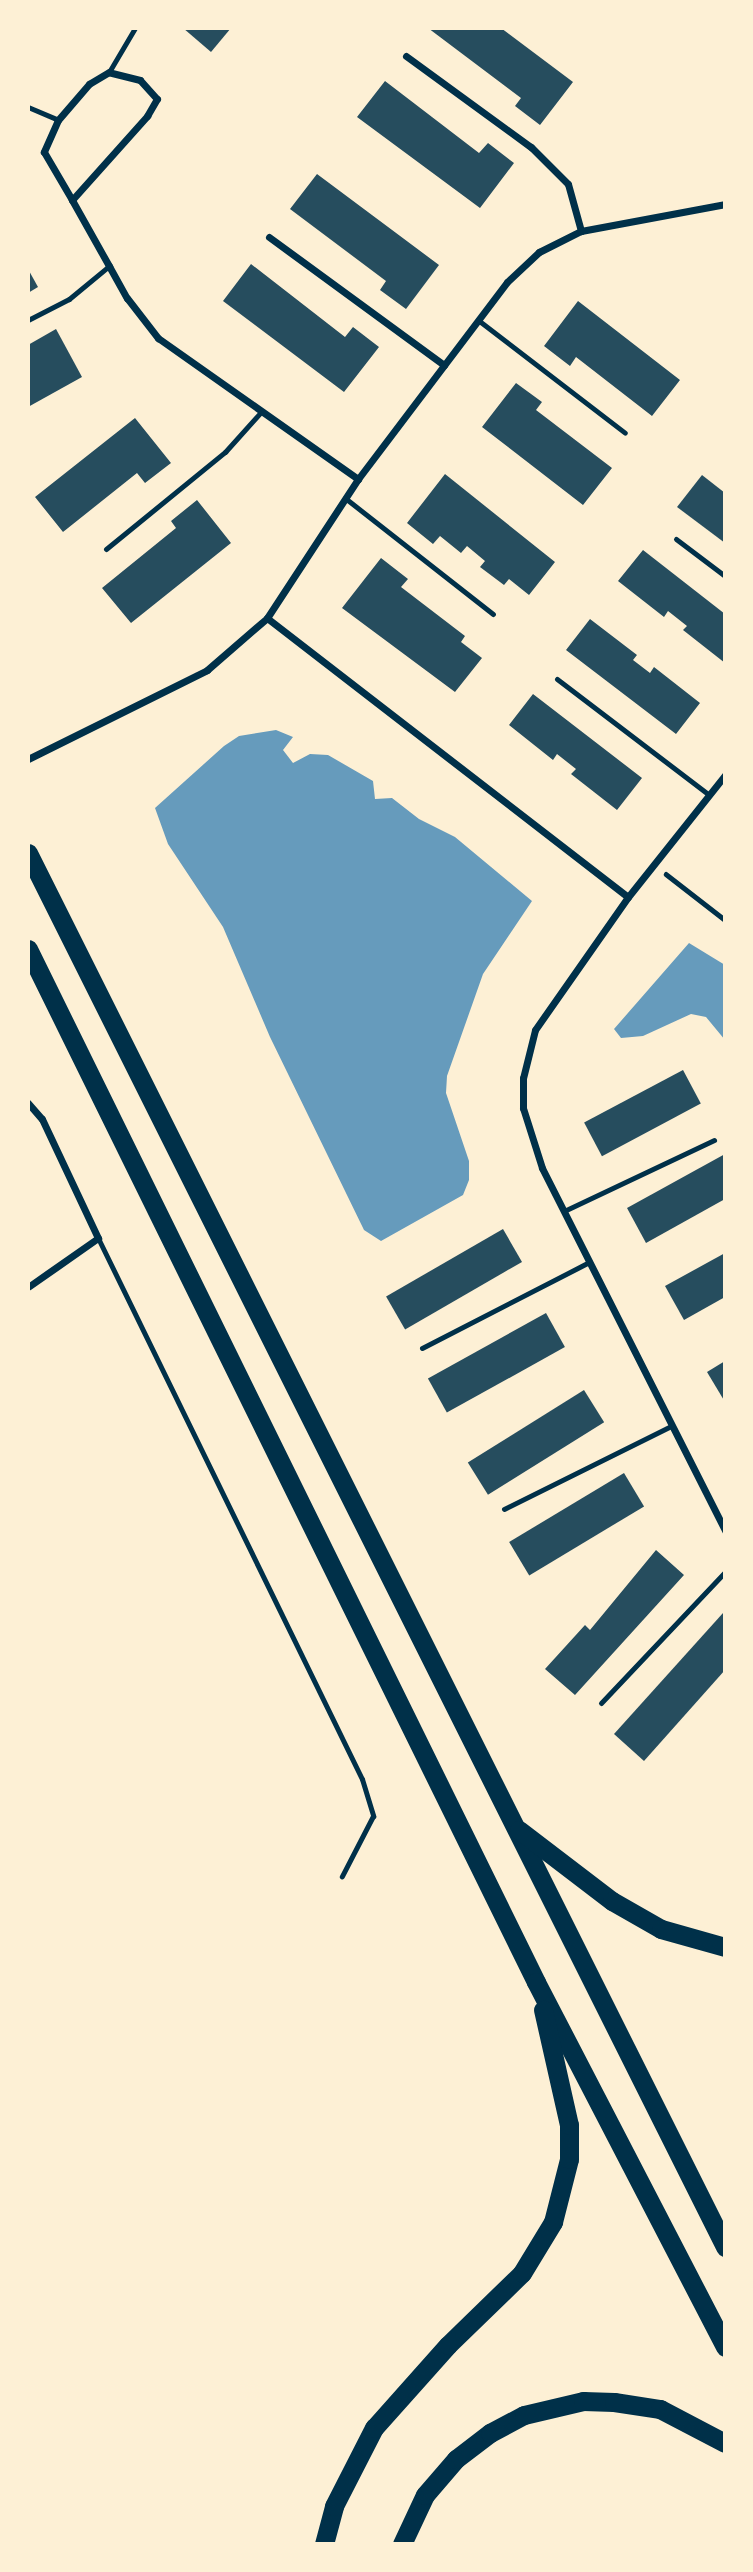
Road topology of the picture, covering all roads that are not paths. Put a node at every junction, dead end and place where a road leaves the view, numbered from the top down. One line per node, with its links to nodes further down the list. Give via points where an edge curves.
1 (135, 28): 3 (lane)
2 (406, 56): 8 (street, via 531,147 568,184)
3 (109, 72): 5 (street, via 89,84); 6 (street, via 139,80 157,99)
4 (28, 107): 5 (lane)
5 (58, 120): 6 (street, via 44,152)
6 (72, 200): 10 (street)
7 (725, 204): 8 (street)
8 (580, 231): 12 (street, via 539,251)
9 (269, 237): 13 (street)
10 (108, 266): 11 (lane, via 69,299); 14 (street, via 158,338)
11 (28, 320)
12 (478, 320): 13 (street); 15 (lane)
13 (444, 365): 16 (street)
14 (260, 412): 16 (street); 19 (lane, via 225,452)
15 (625, 433)
16 (358, 479): 17 (street)
17 (345, 498): 21 (lane); 22 (street)
18 (676, 539): 20 (lane)
19 (106, 549)
20 (725, 576)
21 (493, 614)
22 (267, 618): 24 (street, via 207,670); 28 (street)
23 (557, 679): 26 (lane)
24 (28, 759)
25 (725, 775): 26 (street)
26 (709, 795): 28 (street)
27 (28, 853): 42 (highway)
28 (628, 897): 32 (street, via 546,1009 528,1051 523,1108 530,1140)
29 (28, 949): 45 (highway)
30 (28, 1103): 33 (street, via 42,1119)
31 (714, 1140): 32 (lane)
32 (564, 1212): 34 (street)
33 (98, 1238): 35 (street); 43 (lane, via 362,1779 373,1816)
34 (589, 1262): 36 (lane); 37 (street)
35 (28, 1287)
36 (422, 1348)
37 (671, 1426): 38 (lane); 39 (street)
38 (504, 1509)
39 (725, 1531)
40 (725, 1572): 41 (lane)
41 (601, 1703)
42 (515, 1827): 44 (highway, via 612,1901 661,1929); 46 (highway)
43 (342, 1876)
44 (725, 1947)
45 (536, 1982): 47 (highway); 49 (highway, via 569,2125 569,2159 553,2222 522,2273 447,2345 374,2428 334,2506)
46 (725, 2247)
47 (725, 2347)
48 (725, 2443): 50 (highway, via 660,2409 614,2402 583,2401 524,2416 490,2433 456,2459 425,2495)
49 (324, 2544)
50 (402, 2544)

